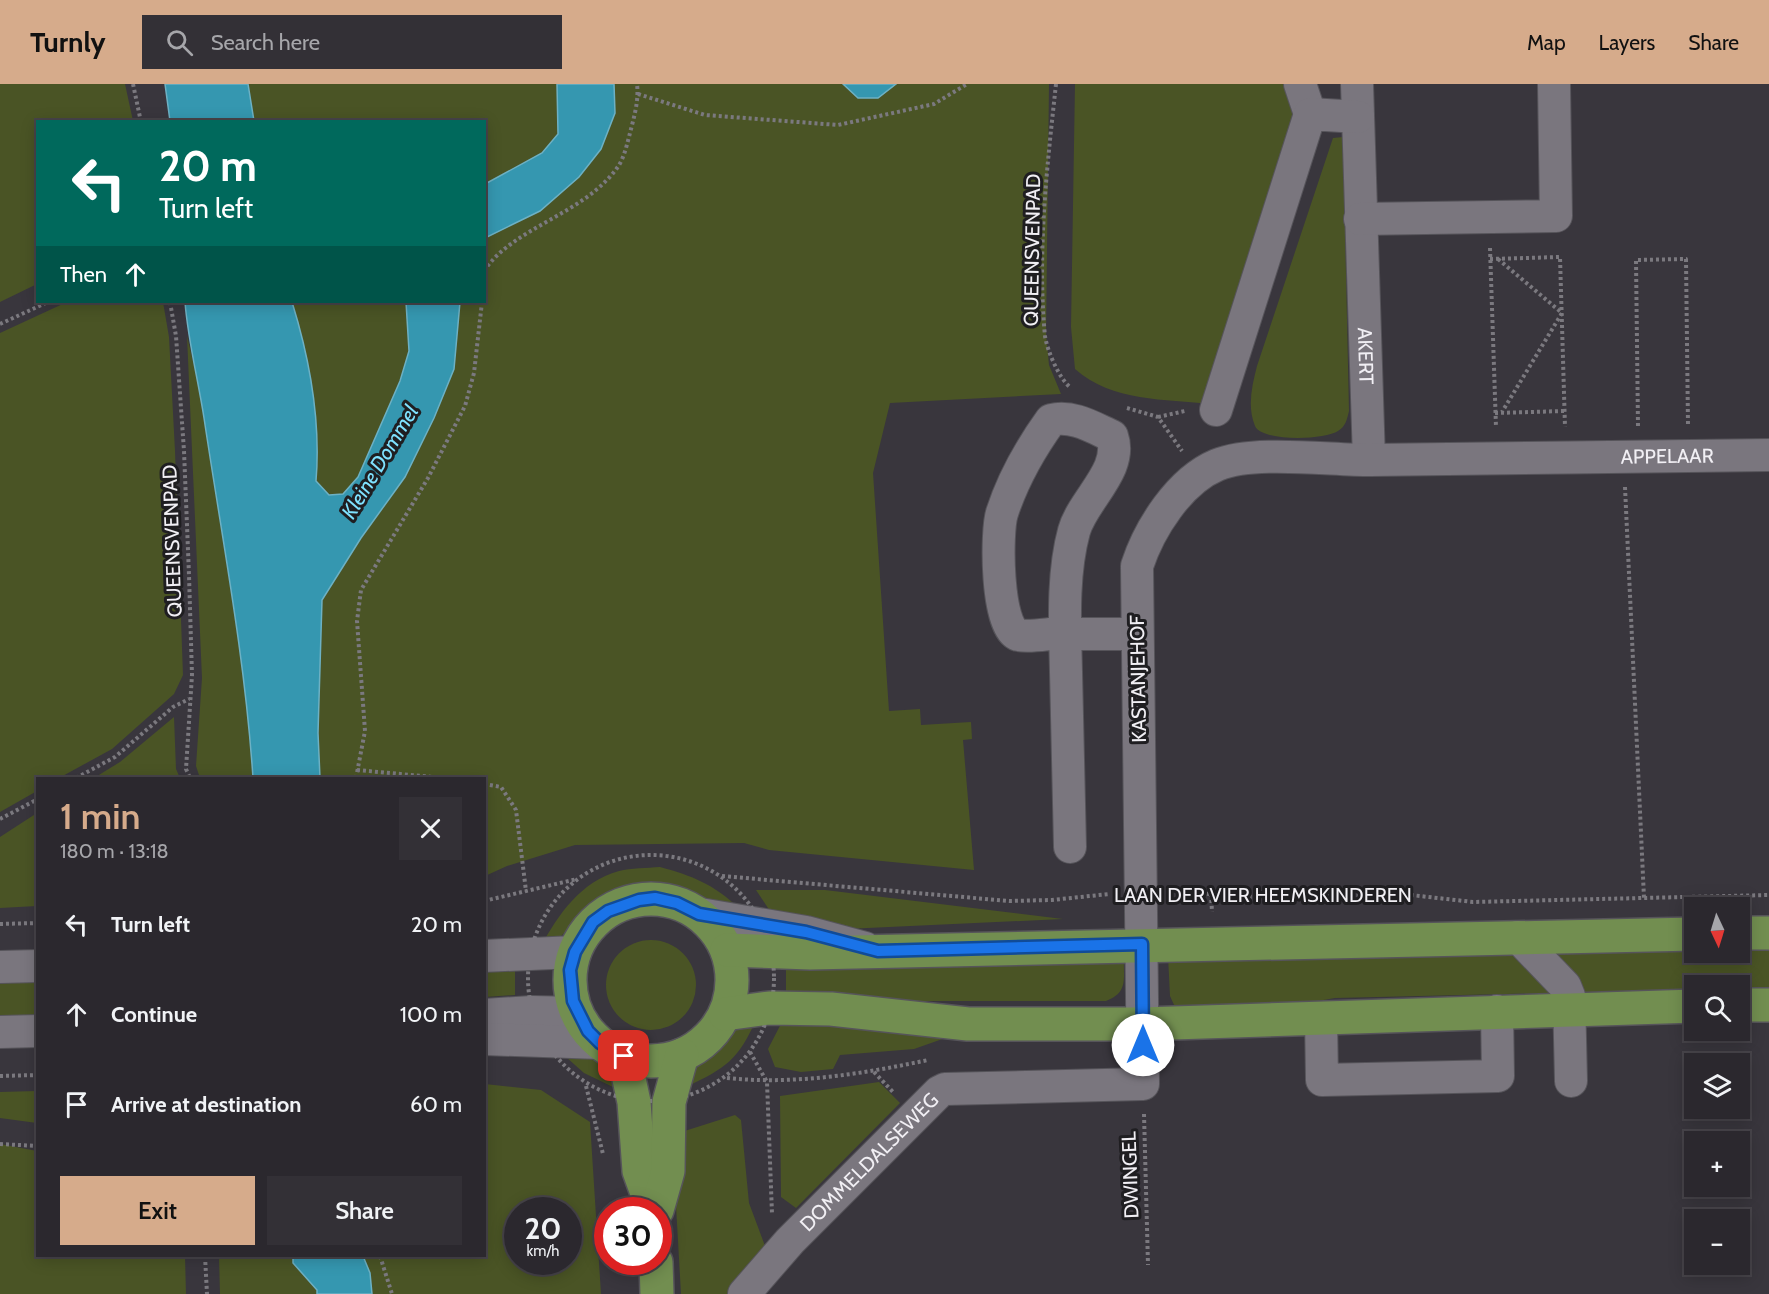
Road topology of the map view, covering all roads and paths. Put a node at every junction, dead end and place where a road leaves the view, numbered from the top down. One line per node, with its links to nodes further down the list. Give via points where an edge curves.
1 (134, 84): 11 (path)
2 (637, 84): 8 (path)
3 (967, 84): 8 (path, via 934,104 838,124 705,115)
4 (1056, 84): 22 (path, QUEENSVENPAD, via 1043,252 1046,338 1064,383)
5 (1300, 84): 9 (street)
6 (1357, 84): 10 (street, AKERT)
7 (1554, 84): 12 (street, via 1556,216)
8 (638, 94): 16 (path, via 618,168 563,215 507,246)
9 (1310, 114): 10 (street); 24 (street)
10 (1358, 117): 12 (street, AKERT)
11 (141, 120)
12 (1360, 219): 33 (street, AKERT)
13 (1490, 239): 14 (path)
14 (1490, 259): 15 (path); 27 (path)
15 (1498, 259): 20 (path); 20 (path, via 1560,257)
16 (486, 268)
17 (46, 303): 21 (path)
18 (170, 303): 37 (path, QUEENSVENPAD, via 184,451 192,675)
19 (482, 303): 38 (path, via 474,372 465,406 423,488 361,590 357,621 364,731)
20 (1562, 313): 25 (path); 26 (path)
21 (0, 324)
22 (1073, 389)
23 (1118, 408): 34 (path, via 1137,409 1158,417)
24 (1216, 410)
25 (1565, 411): 26 (path); 31 (path)
26 (1502, 412): 27 (path)
27 (1495, 413): 32 (path)
28 (1769, 454): 30 (street, APPELAAR)
29 (1631, 456): 30 (street, APPELAAR); 30 (path, via 1636,260 1676,259 1686,259); 31 (street, APPELAAR); 50 (path)
30 (1689, 456)
31 (1566, 457): 32 (street, APPELAAR)
32 (1497, 458): 33 (street, APPELAAR)
33 (1369, 460): 34 (street, KASTANJEHOF, via 1236,458)
34 (1199, 476): 36 (street, KASTANJEHOF, via 1155,522 1144,542 1137,566)
35 (1065, 634): 35 (street, via 1074,529 1113,461 1116,447 1112,436 1061,418 1051,420 1027,454 1001,515 1000,591 1005,619 1018,635); 36 (street); 46 (street)
36 (1137, 634): 48 (street, KASTANJEHOF)
37 (189, 699): 39 (path, via 173,706 116,757); 40 (path, QUEENSVENPAD, via 186,768)
38 (357, 770): 41 (path); 42 (path)
39 (78, 777)
40 (190, 777)
41 (356, 777)
42 (433, 777)
43 (486, 784): 47 (path, via 501,787 516,810)
44 (36, 800): 45 (path)
45 (0, 819)
46 (1070, 847)
47 (526, 891): 48 (path, LAAN DER VIER HEEMSKINDEREN, via 578,879 617,858 659,855 698,862 722,876 1009,901); 51 (path)
48 (1141, 892): 50 (path, LAAN DER VIER HEEMSKINDEREN, via 1176,890 1238,897 1411,895 1473,902); 59 (street, KASTANJEHOF)
49 (1769, 895): 50 (path, LAAN DER VIER HEEMSKINDEREN)
50 (1644, 898)
51 (486, 901)
52 (699, 914): 60 (main road); 61 (street, via 806,932); 62 (main road, via 655,898 624,903 593,922)
53 (36, 923): 54 (path)
54 (0, 924)
55 (1750, 933): 56 (main road)
56 (1769, 933)
57 (1684, 934): 58 (main road)
58 (1518, 937): 59 (main road); 69 (street, via 1565,986)
59 (1142, 944): 61 (main road); 75 (street, KASTANJEHOF)
60 (727, 950): 61 (main road); 72 (main road, via 733,981)
61 (878, 951)
62 (575, 952): 63 (street); 71 (main road, via 570,987)
63 (486, 956)
64 (36, 966): 65 (street)
65 (0, 967)
66 (1750, 1005): 67 (main road)
67 (1769, 1005)
68 (1684, 1006): 69 (main road)
69 (1569, 1009): 70 (main road); 86 (street)
70 (1497, 1011): 74 (main road); 74 (street, via 1498,1076 1322,1080)
71 (577, 1013): 73 (street); 79 (main road, via 588,1031)
72 (725, 1014): 75 (main road, via 769,1008 831,1009 968,1024); 81 (main road, via 709,1037)
73 (486, 1015)
74 (1321, 1018): 75 (main road)
75 (1143, 1024): 88 (street)
76 (36, 1031): 77 (street)
77 (0, 1032)
78 (486, 1039): 79 (street)
79 (612, 1049): 81 (main road, via 651,1061); 93 (main road, via 634,1102 639,1171)
80 (750, 1052): 87 (path, DOMMELDALSEWEG)
81 (682, 1055): 94 (main road, via 669,1102 668,1170)
82 (873, 1072): 87 (path)
83 (36, 1075): 84 (path)
84 (0, 1076)
85 (727, 1078): 87 (path)
86 (1571, 1081)
87 (767, 1082): 95 (path, DOMMELDALSEWEG, via 772,1219)
88 (1143, 1084): 95 (street, DOMMELDALSEWEG, via 945,1089); 98 (path, DWINGEL)
89 (586, 1085): 92 (path)
90 (0, 1144): 91 (path)
91 (36, 1146)
92 (606, 1165)
93 (650, 1197)
94 (659, 1197)
95 (790, 1241): 103 (street, DOMMELDALSEWEG)
96 (205, 1257): 100 (path)
97 (380, 1257): 101 (path)
98 (1148, 1265)
99 (656, 1275): 102 (main road)
100 (207, 1294)
101 (392, 1294)
102 (657, 1294)
103 (744, 1294)

